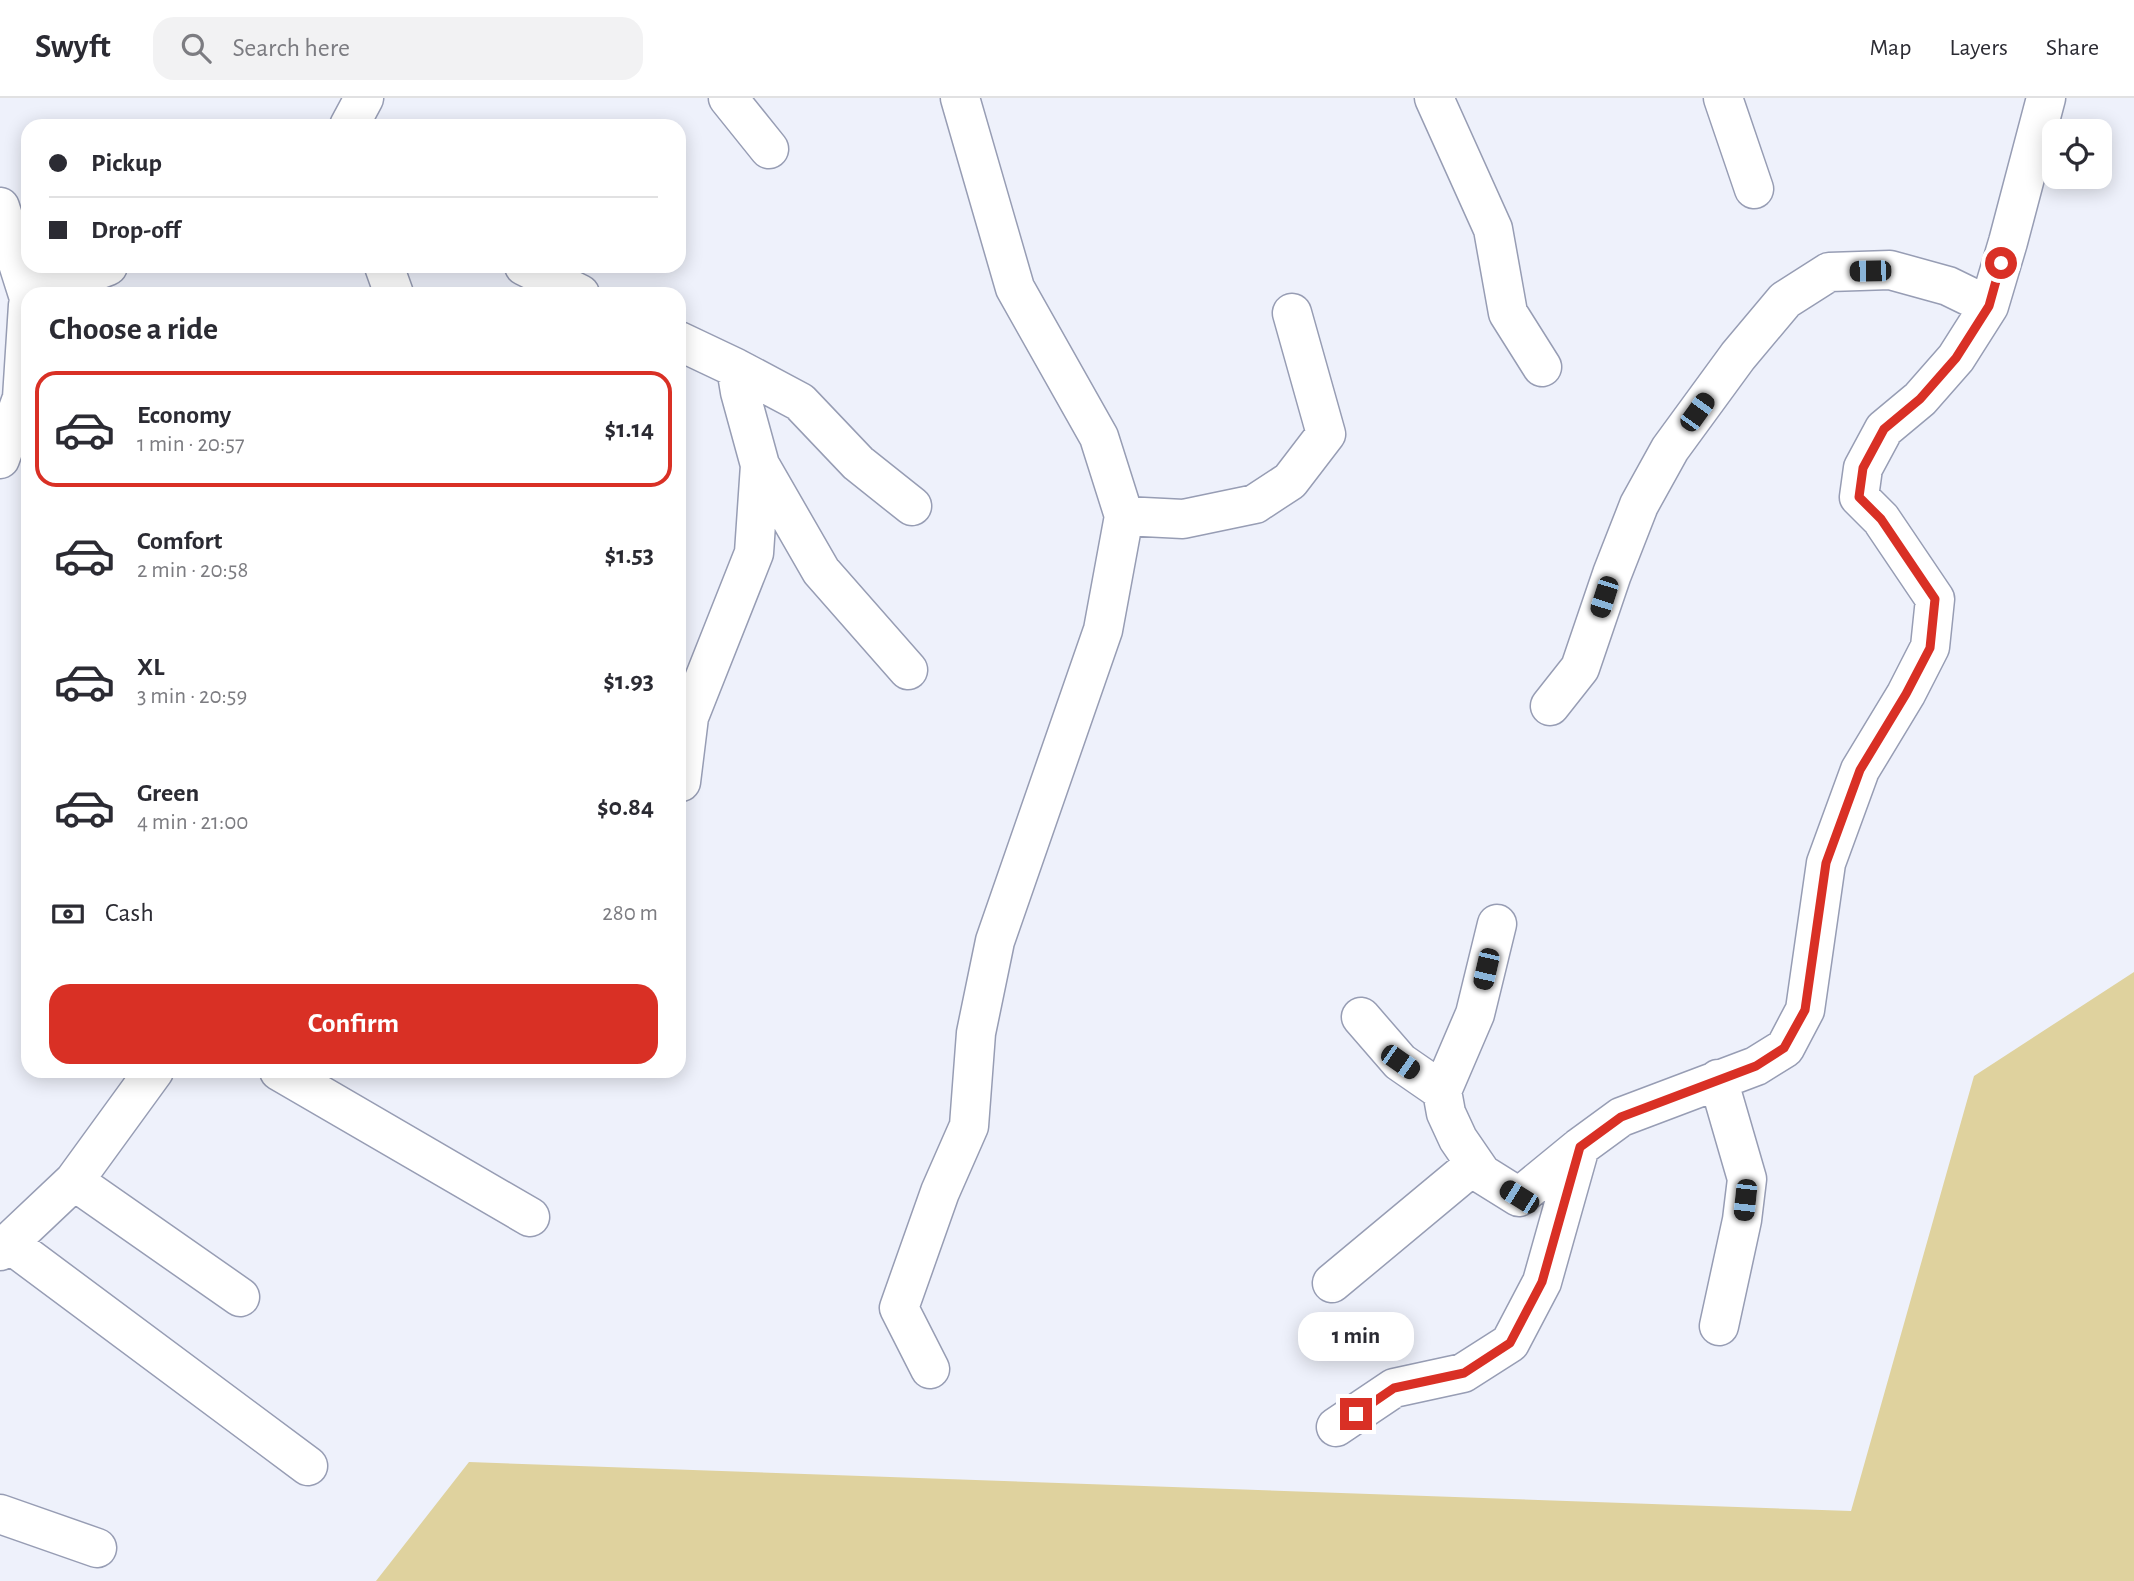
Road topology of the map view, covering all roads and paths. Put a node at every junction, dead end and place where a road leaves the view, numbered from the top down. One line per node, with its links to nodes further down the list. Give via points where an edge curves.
1 (365, 98): 7 (street)
2 (728, 98): 8 (street)
3 (960, 98): 26 (street, via 1015,288 1099,437)
4 (1434, 98): 20 (street, via 1493,229 1508,313)
5 (1723, 98): 9 (street)
6 (2046, 98): 17 (street)
7 (353, 119)
8 (769, 149)
9 (1754, 189)
10 (0, 207): 11 (street)
11 (6, 245): 14 (street)
12 (90, 273): 15 (street)
13 (538, 273): 16 (street)
14 (24, 287)
15 (53, 287)
16 (566, 287)
17 (1989, 306): 28 (street, via 1948,286 1890,270 1829,272 1785,300 1670,449 1639,505 1580,668); 34 (street, via 1956,358 1920,399 1884,429 1863,468 1859,497 1881,519 1935,599 1930,648 1860,770 1826,863 1805,1010 1784,1048 1756,1066)
18 (1292, 313): 26 (street, via 1326,435 1290,481 1255,504 1183,519)
19 (686, 344): 21 (street)
20 (1542, 367)
21 (736, 368): 24 (street); 25 (street, via 800,402 858,463)
22 (21, 408): 23 (street)
23 (0, 458)
24 (760, 465): 27 (street, via 821,571); 29 (street, via 754,553 689,717)
25 (912, 506)
26 (1124, 516): 44 (street, via 1103,629 995,941 976,1033 969,1126 899,1308)
27 (908, 670)
28 (1550, 706)
29 (686, 741)
30 (1497, 923): 35 (street, via 1475,1014)
31 (1361, 1017): 35 (street, via 1400,1062)
32 (149, 1078): 38 (street)
33 (291, 1078): 39 (street)
34 (1718, 1079): 36 (street, via 1621,1117); 43 (street, via 1747,1179)
35 (1442, 1091): 37 (street, via 1446,1113)
36 (1580, 1147): 37 (street, via 1519,1197 1482,1174); 45 (street, via 1542,1282 1510,1343 1464,1373 1394,1388)
37 (1475, 1164): 41 (street)
38 (74, 1181): 40 (street); 42 (street)
39 (530, 1217)
40 (5, 1248): 46 (street)
41 (1332, 1283)
42 (240, 1297)
43 (1719, 1326)
44 (930, 1369)
45 (1336, 1427)
46 (309, 1466)
47 (0, 1514): 48 (street)
48 (97, 1548)

